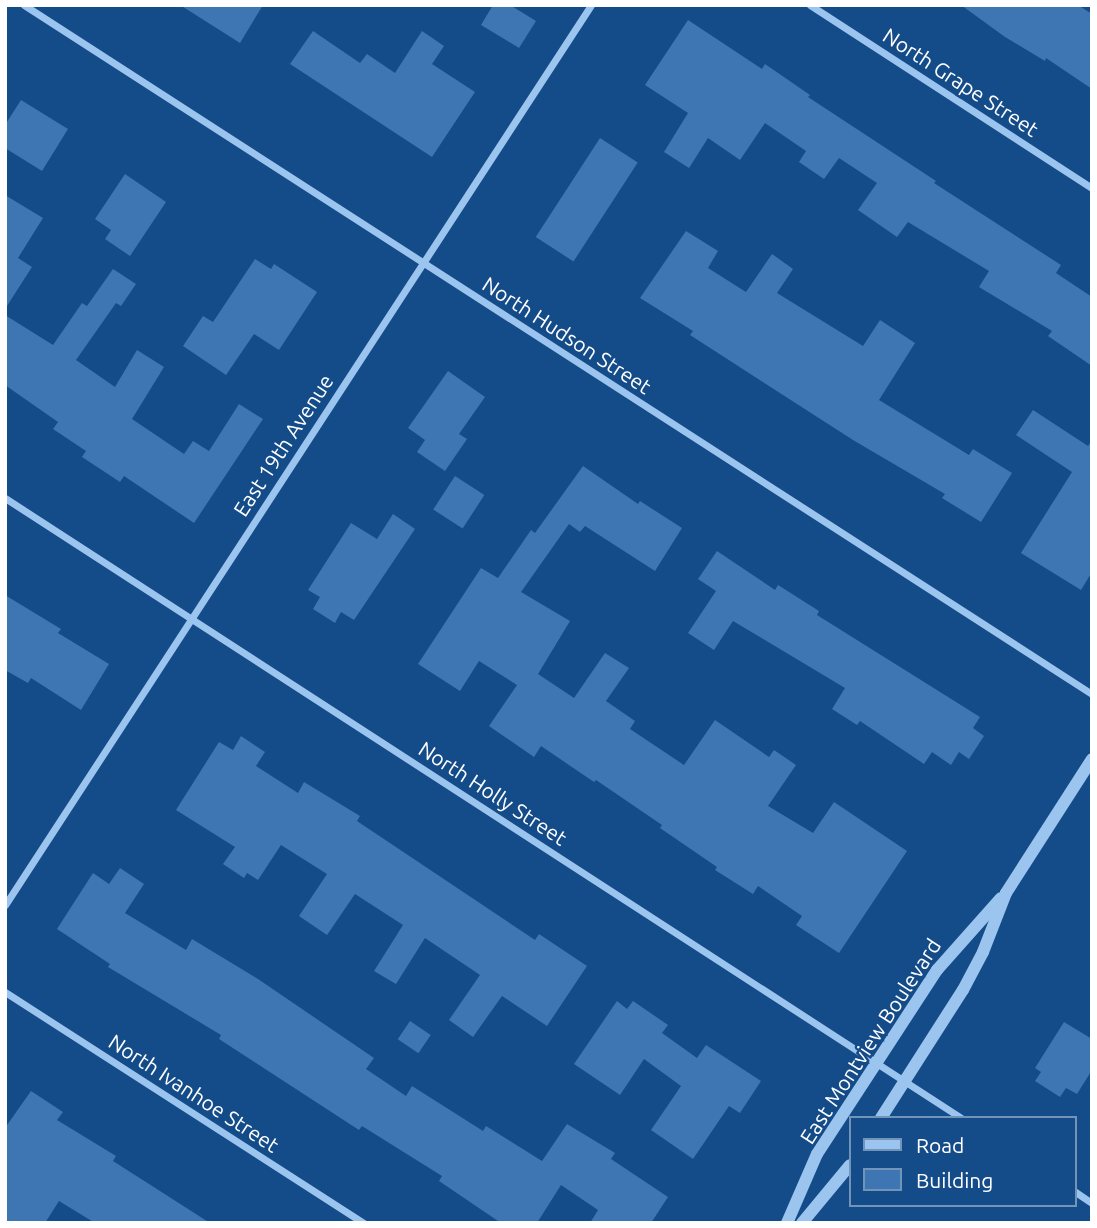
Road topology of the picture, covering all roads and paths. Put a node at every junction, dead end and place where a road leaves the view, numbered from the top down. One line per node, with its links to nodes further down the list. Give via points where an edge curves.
1 (24, 5): 5 (street, North Hudson Street)
2 (591, 5): 5 (street, East 19th Avenue)
3 (810, 5): 4 (street, North Grape Street)
4 (1092, 188)
5 (424, 263): 7 (street, East 19th Avenue); 8 (street, North Hudson Street)
6 (5, 498): 7 (street, North Holly Street)
7 (191, 618): 11 (street, East 19th Avenue); 13 (street, North Holly Street)
8 (1092, 694)
9 (1092, 759): 10 (street, East Montview Boulevard)
10 (1006, 893): 13 (street, East Montview Boulevard, via 947,956); 14 (street, East Montview Boulevard, via 974,972)
11 (5, 905)
12 (5, 992): 20 (street, North Ivanhoe Street)
13 (876, 1062): 14 (street, North Holly Street); 21 (street, East Montview Boulevard, via 817,1154)
14 (905, 1081): 15 (street, East Montview Boulevard); 16 (street, North Holly Street)
15 (882, 1116)
16 (958, 1116)
17 (848, 1167): 22 (street)
18 (1076, 1192): 19 (street)
19 (1092, 1203)
20 (364, 1223)
21 (787, 1223)
22 (802, 1223)

